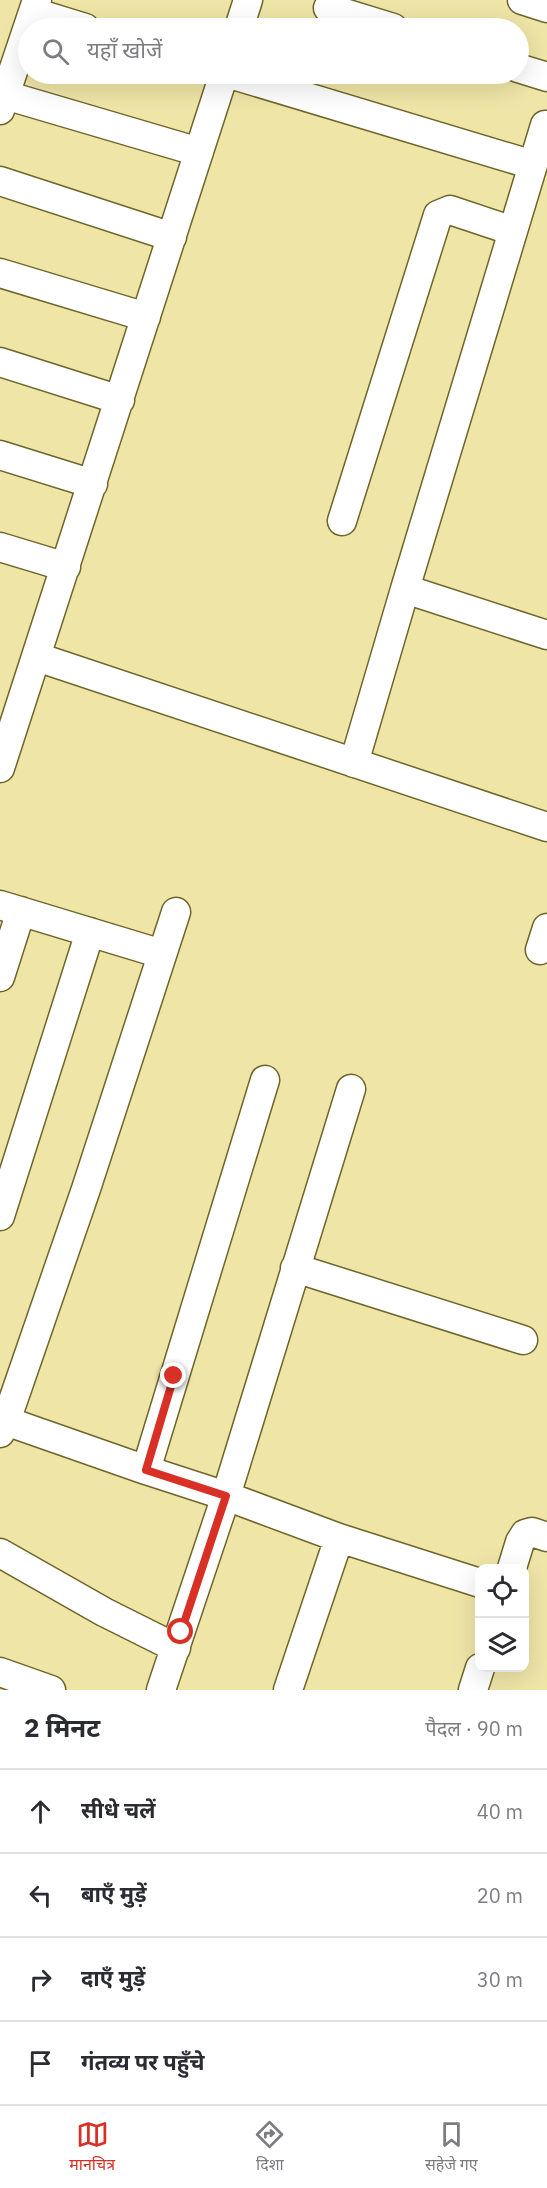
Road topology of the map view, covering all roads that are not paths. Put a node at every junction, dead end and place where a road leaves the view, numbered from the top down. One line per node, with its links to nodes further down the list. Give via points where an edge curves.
1 (248, 0): 7 (street)
2 (522, 0): 5 (street)
3 (35, 6): 6 (street)
4 (328, 8): 8 (street)
5 (547, 8)
6 (62, 18)
7 (242, 18)
8 (360, 18)
9 (18, 57): 14 (street)
10 (529, 71): 11 (street)
11 (547, 77)
12 (221, 84): 16 (street)
13 (263, 84): 17 (street)
14 (3, 102): 16 (street)
15 (546, 123): 17 (street)
16 (199, 152): 20 (street)
17 (533, 165): 19 (street)
18 (0, 181): 20 (street)
19 (513, 231): 27 (street, via 450,210 438,215); 30 (street)
20 (172, 237): 22 (street)
21 (0, 273): 22 (street)
22 (147, 317): 24 (street)
23 (0, 362): 24 (street)
24 (120, 400): 26 (street)
25 (0, 455): 26 (street)
26 (93, 484): 29 (street)
27 (342, 521)
28 (0, 547): 29 (street)
29 (66, 567): 32 (street)
30 (405, 589): 31 (street); 33 (street)
31 (547, 636)
32 (37, 657): 33 (street); 34 (street)
33 (354, 763): 35 (street)
34 (0, 768)
35 (547, 826)
36 (10, 908): 38 (street); 40 (street)
37 (176, 912): 39 (street)
38 (90, 933): 39 (street); 43 (street)
39 (162, 954): 46 (street)
40 (0, 977)
41 (265, 1080): 47 (street)
42 (351, 1089): 44 (street)
43 (0, 1216)
44 (295, 1268): 45 (street); 48 (street)
45 (523, 1340)
46 (3, 1427): 47 (street)
47 (146, 1470): 48 (street)
48 (226, 1496): 50 (street); 54 (street)
49 (547, 1537): 52 (street, via 525,1534)
50 (339, 1538): 53 (street); 59 (street)
51 (0, 1553): 54 (street)
52 (514, 1564)
53 (475, 1581)
54 (176, 1648): 58 (street)
55 (0, 1672): 57 (street)
56 (479, 1672): 60 (street)
57 (51, 1690)
58 (161, 1690)
59 (288, 1690)
60 (473, 1690)

